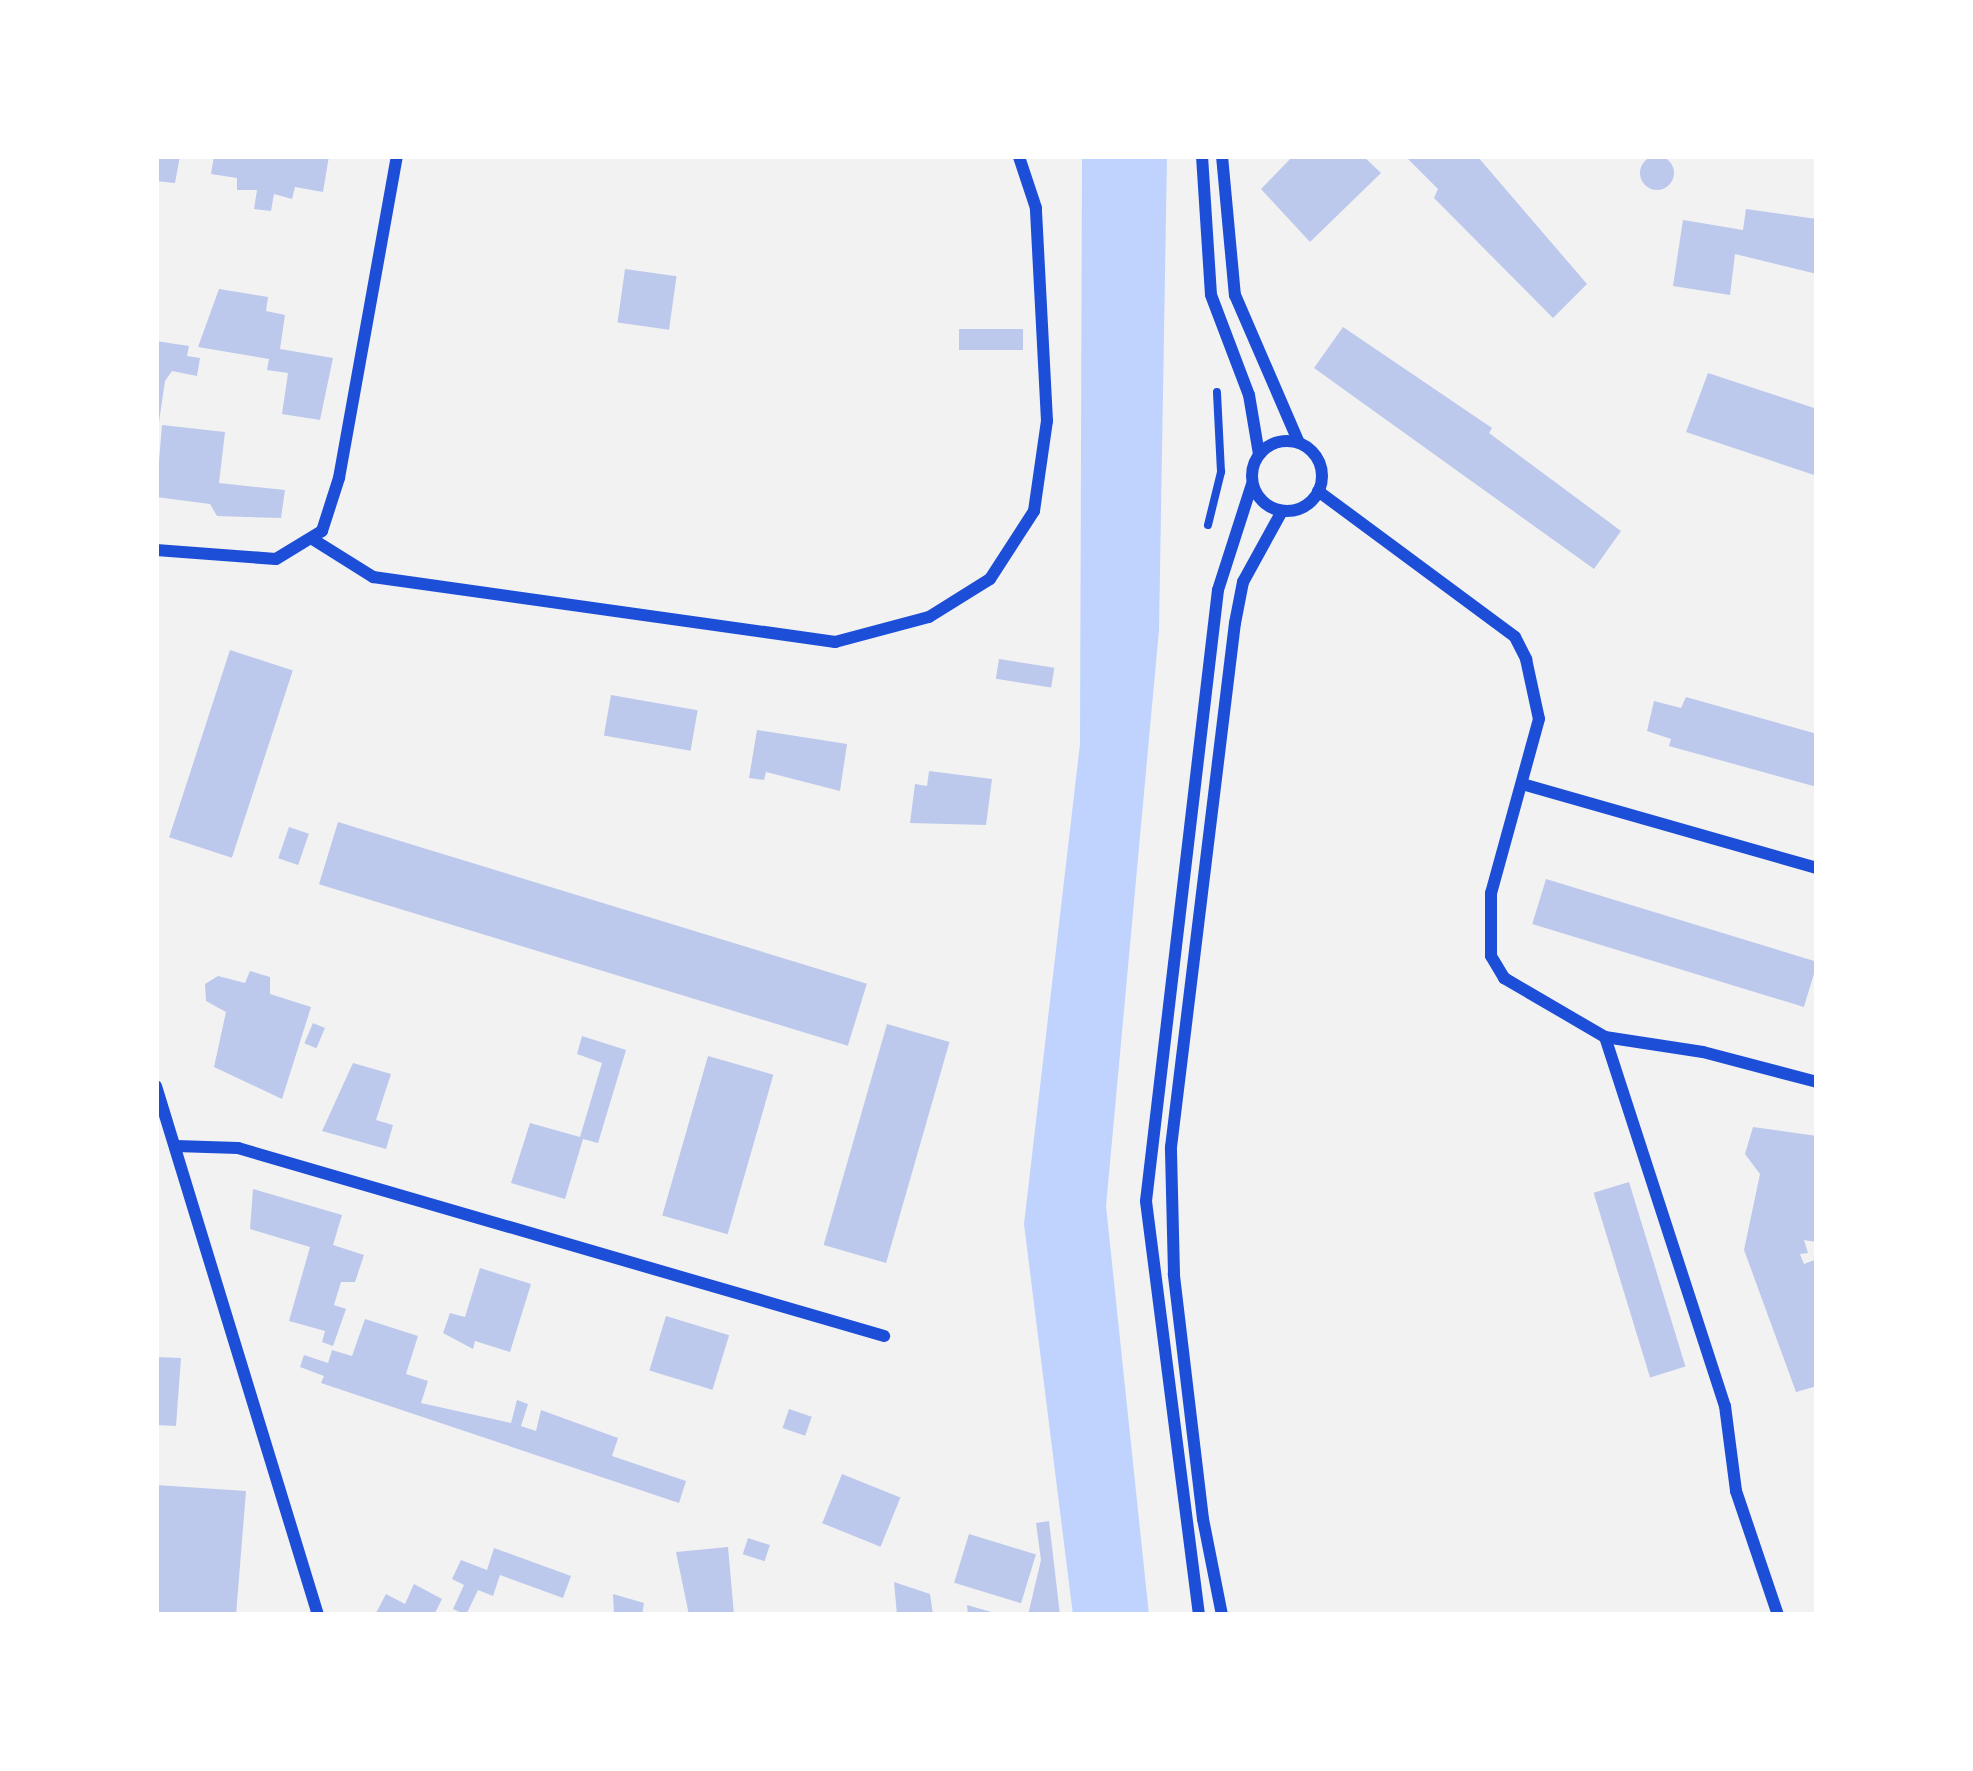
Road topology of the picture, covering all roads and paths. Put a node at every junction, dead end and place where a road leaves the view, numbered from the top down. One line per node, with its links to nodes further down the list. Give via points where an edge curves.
1 (397, 156): 10 (street, via 339,478 331,514)
2 (1202, 156): 6 (street, via 1211,295 1249,395)
3 (1222, 156): 5 (street, via 1235,295)
4 (1019, 157): 10 (street, via 1036,208 1047,421 1034,511 989,579 929,617 836,642 373,577)
5 (1299, 443): 6 (street, via 1277,442); 8 (street, via 1321,468)
6 (1259, 454): 7 (street)
7 (1252, 484): 9 (street, via 1263,502); 20 (street, via 1218,590 1146,1201)
8 (1318, 491): 9 (street, via 1304,506); 12 (street, via 1515,638 1538,690)
9 (1282, 511): 21 (street, via 1244,582 1235,623 1172,1147 1174,1274)
10 (314, 540): 11 (street, via 261,560)
11 (156, 550)
12 (1522, 784): 13 (street); 14 (street, via 1490,893 1491,956 1504,978)
13 (1817, 868)
14 (1605, 1037): 15 (street); 22 (street, via 1725,1406 1736,1491)
15 (1817, 1082)
16 (156, 1086): 17 (street)
17 (176, 1146): 18 (street, via 238,1148); 19 (street)
18 (884, 1336)
19 (318, 1615)
20 (1199, 1615)
21 (1222, 1615)
22 (1778, 1615)

